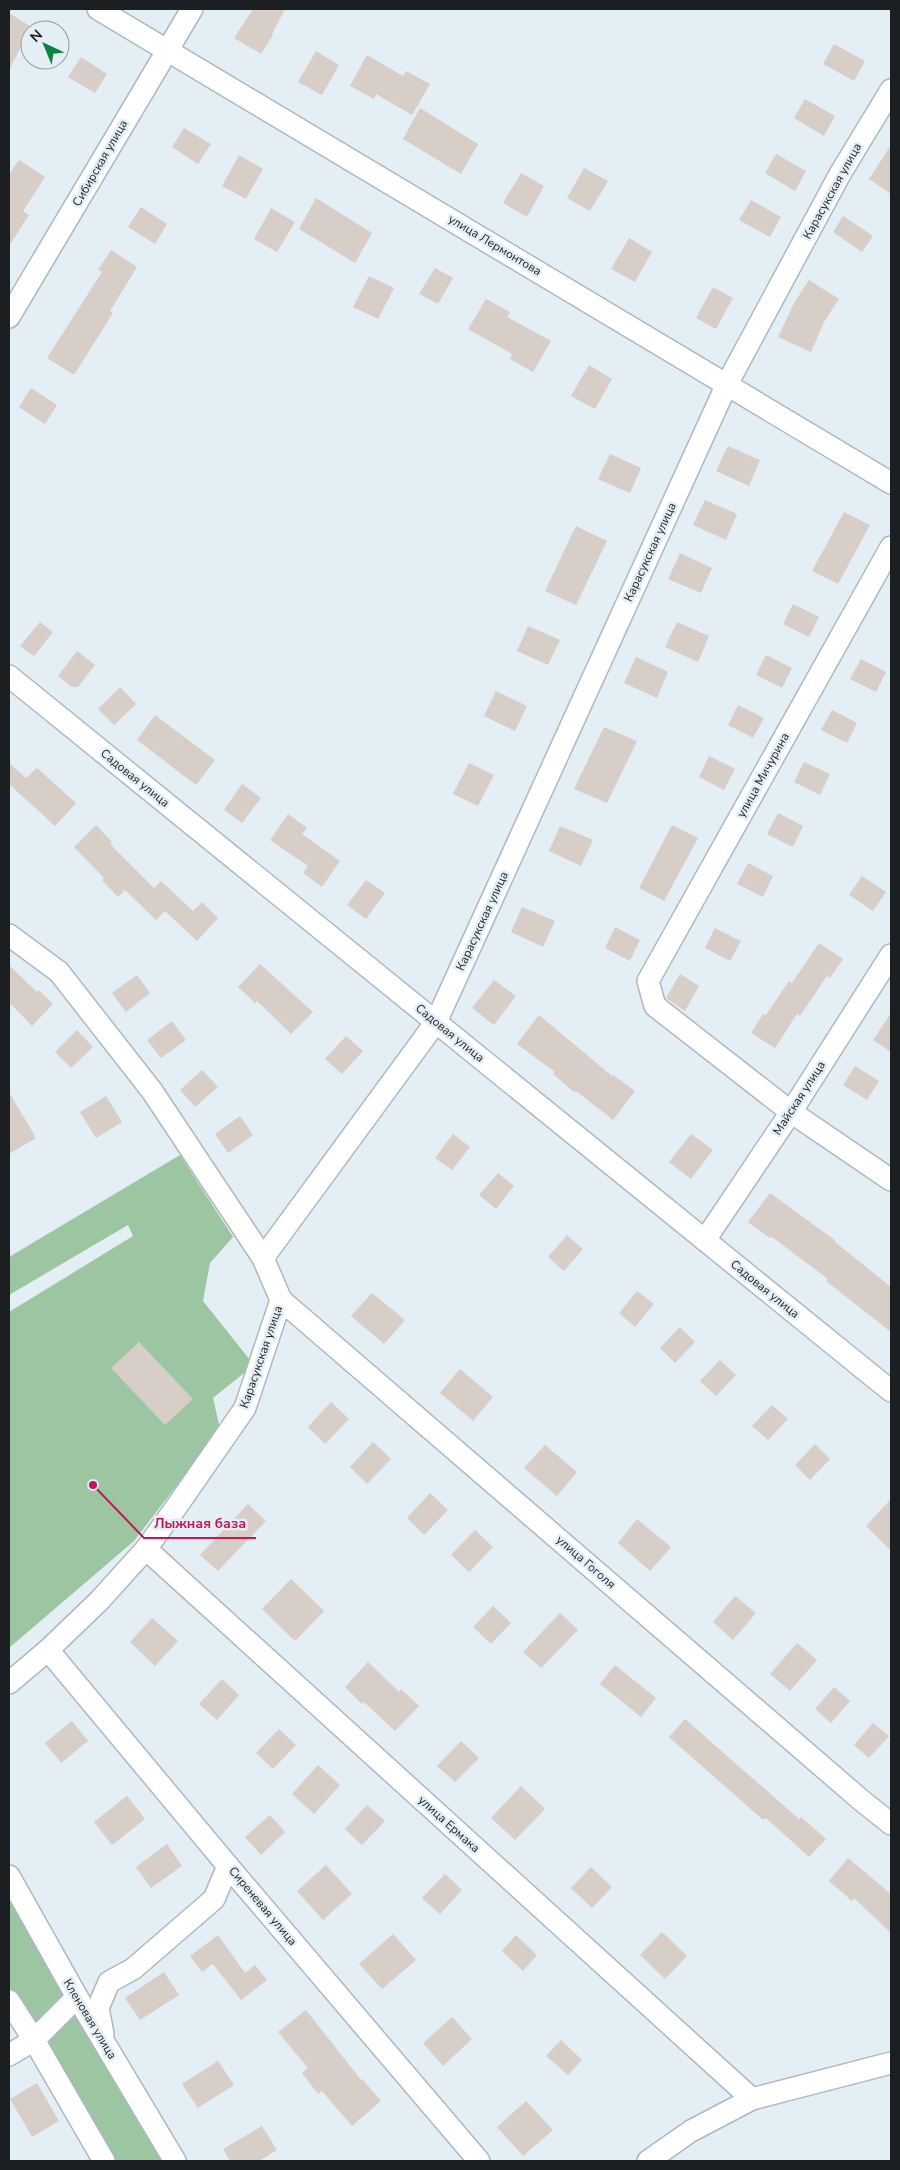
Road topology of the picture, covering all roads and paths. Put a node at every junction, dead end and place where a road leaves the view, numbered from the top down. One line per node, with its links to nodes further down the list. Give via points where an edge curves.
1 (98, 9): 3 (street, улица Лермонтова)
2 (192, 9): 3 (street, Сибирская улица)
3 (166, 49): 5 (street, Сибирская улица); 6 (street, улица Лермонтова)
4 (891, 90): 6 (street, Карасукская улица, via 840,174)
5 (9, 317)
6 (727, 384): 7 (street, улица Лермонтова); 12 (street, Карасукская улица)
7 (891, 483)
8 (891, 547): 13 (street, улица Мичурина, via 648,980 655,1006)
9 (9, 676): 12 (street, Садовая улица)
10 (9, 935): 16 (street, via 59,972 94,1016 152,1090)
11 (891, 955): 13 (street, Майская улица)
12 (436, 1022): 15 (street, Садовая улица); 16 (street, Карасукская улица)
13 (791, 1112): 14 (street); 15 (street, Майская улица)
14 (891, 1180)
15 (705, 1240): 18 (street, Садовая улица)
16 (264, 1258): 17 (street, Карасукская улица)
17 (281, 1300): 19 (street, Карасукская улица, via 245,1408); 22 (street, улица Гоголя)
18 (891, 1391)
19 (146, 1549): 20 (street, Карасукская улица); 31 (street, улица Ермака)
20 (48, 1650): 21 (street, Карасукская улица); 23 (street, Сиреневая улица)
21 (9, 1683)
22 (891, 1824)
23 (228, 1866): 28 (street, via 214,1899 133,1969 109,1982 98,2008); 34 (street, Сиреневая улица)
24 (9, 1876): 25 (street, Кленовая улица)
25 (77, 1997): 27 (street); 28 (street, Кленовая улица)
26 (9, 2001): 27 (street)
27 (34, 2040): 29 (street); 32 (street)
28 (104, 2043): 33 (street, Кленовая улица)
29 (9, 2055)
30 (891, 2063): 31 (street)
31 (752, 2099): 35 (street, via 691,2131)
32 (104, 2161)
33 (175, 2161)
34 (479, 2161)
35 (648, 2161)

